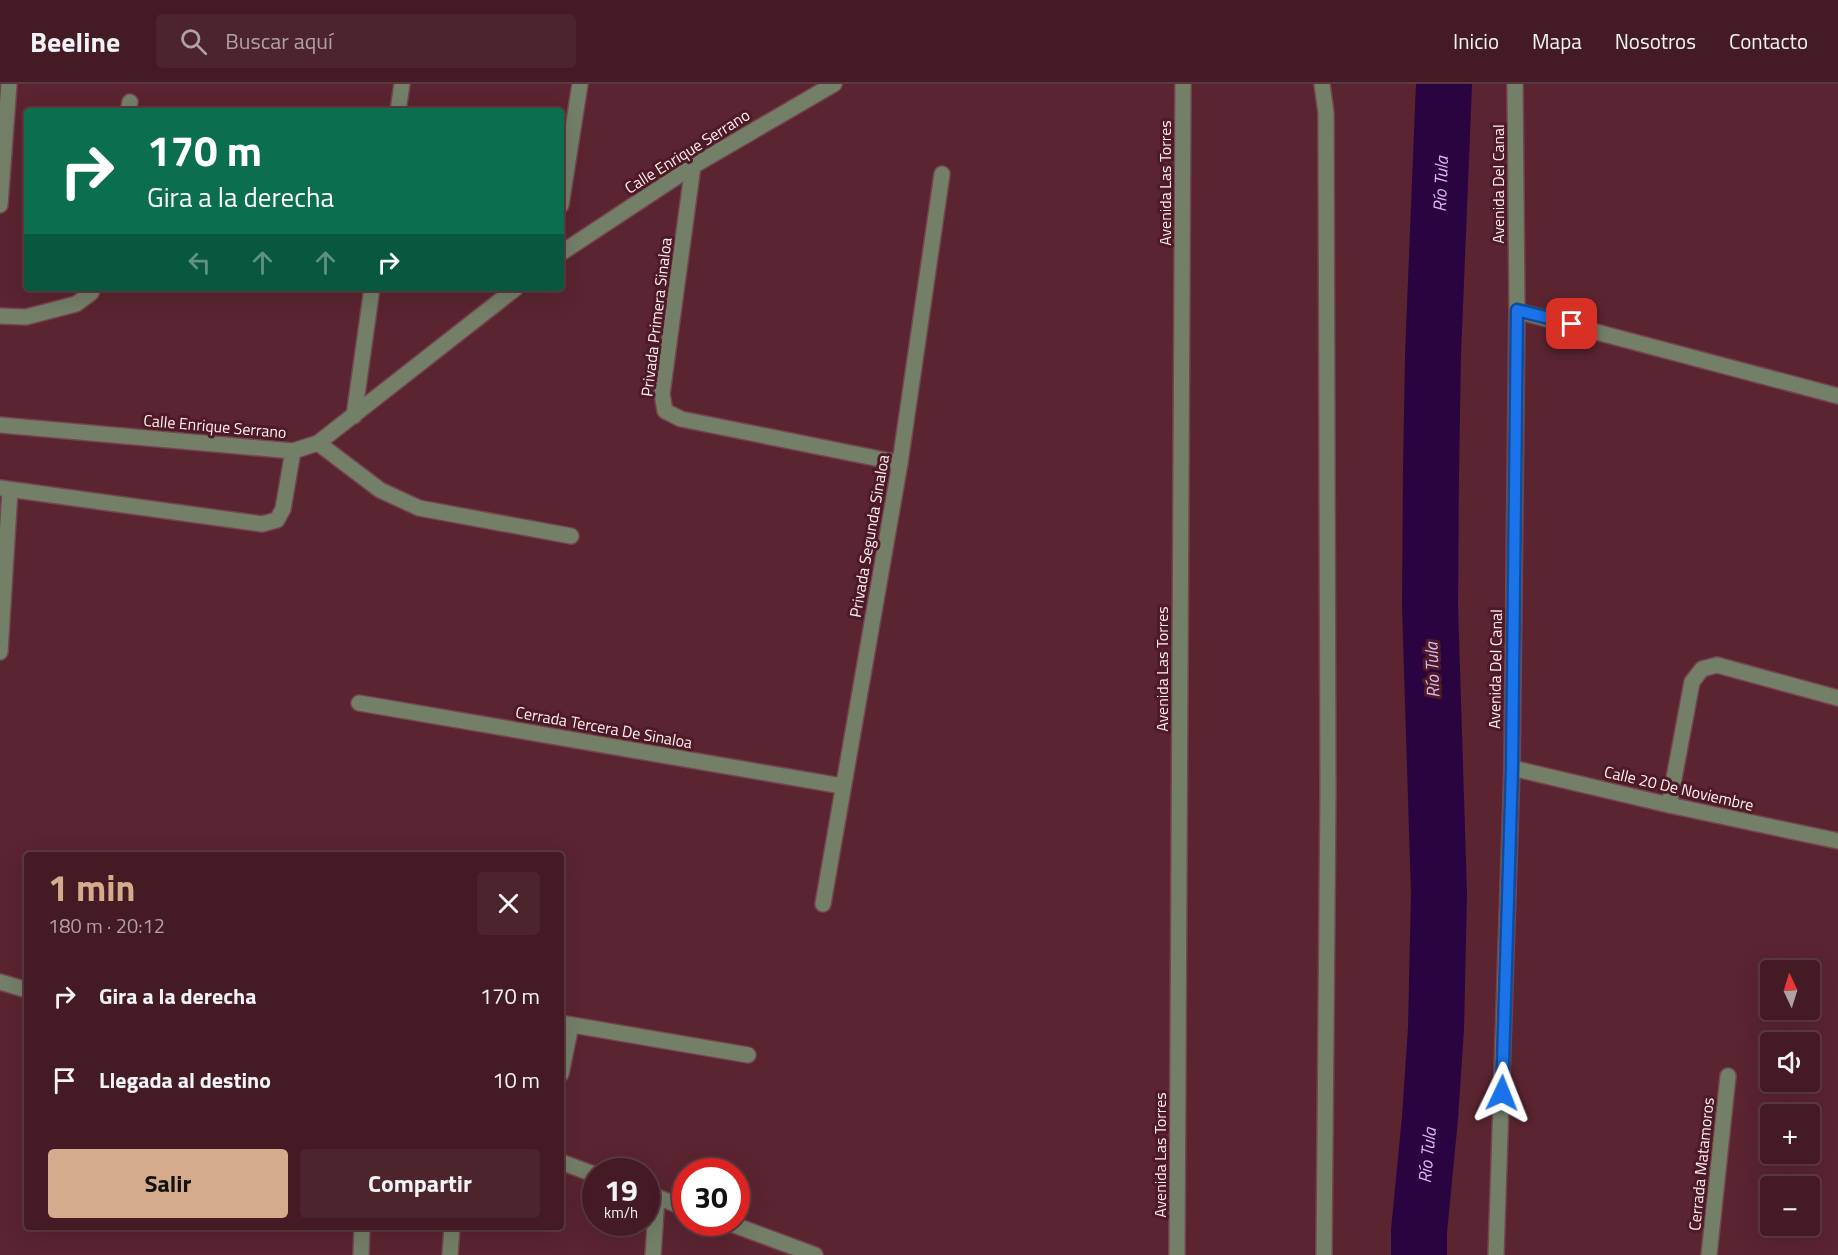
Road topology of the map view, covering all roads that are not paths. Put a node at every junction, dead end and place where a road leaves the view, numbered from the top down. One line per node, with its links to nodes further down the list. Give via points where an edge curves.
1 (9, 84): 12 (street)
2 (402, 84): 8 (street)
3 (580, 84): 11 (street)
4 (834, 84): 9 (street, Calle Enrique Serrano)
5 (1183, 84): 51 (street, Avenida Las Torres)
6 (1322, 84): 52 (street, via 1326,113 1328,780)
7 (1515, 84): 17 (street, Avenida Del Canal)
8 (398, 108)
9 (693, 166): 13 (street, Calle Enrique Serrano); 24 (street, Privada Primera Sinaloa, via 662,394 665,411 681,419)
10 (942, 174): 24 (street, Privada Segunda Sinaloa)
11 (564, 186)
12 (0, 205)
13 (564, 251)
14 (92, 291): 18 (street, via 76,304 26,316)
15 (372, 291): 20 (street)
16 (512, 291): 20 (street, Calle Enrique Serrano)
17 (1517, 310): 19 (street); 30 (street, Avenida Del Canal)
18 (0, 316)
19 (1838, 396)
20 (354, 416): 22 (street, Calle Enrique Serrano)
21 (0, 425): 23 (street, Calle Enrique Serrano)
22 (318, 443): 23 (street, Calle Enrique Serrano); 26 (street, via 380,490 419,507)
23 (293, 451): 25 (street, via 282,509 276,520 262,524)
24 (900, 463): 31 (street, Privada Segunda Sinaloa)
25 (5, 489): 27 (street)
26 (571, 536)
27 (0, 652)
28 (1838, 698): 32 (street, via 1717,665 1702,669 1692,682)
29 (359, 702): 31 (street, Cerrada Tercera De Sinaloa)
30 (1512, 768): 32 (street, Calle 20 De Noviembre); 53 (street, Avenida Del Canal)
31 (842, 786): 34 (street, Privada Segunda Sinaloa)
32 (1669, 805): 33 (street, Calle 20 De Noviembre)
33 (1838, 841)
34 (823, 904)
35 (0, 982): 36 (street)
36 (24, 989)
37 (566, 1024): 38 (street); 39 (street)
38 (564, 1044)
39 (748, 1055)
40 (1728, 1076): 54 (street, Cerrada Matamoros)
41 (564, 1163): 42 (street)
42 (582, 1170)
43 (362, 1230): 47 (street)
44 (452, 1230): 48 (street)
45 (750, 1231): 50 (street)
46 (653, 1236): 49 (street)
47 (360, 1255)
48 (450, 1255)
49 (653, 1255)
50 (815, 1255)
51 (1177, 1255)
52 (1324, 1255)
53 (1496, 1255)
54 (1709, 1255)

